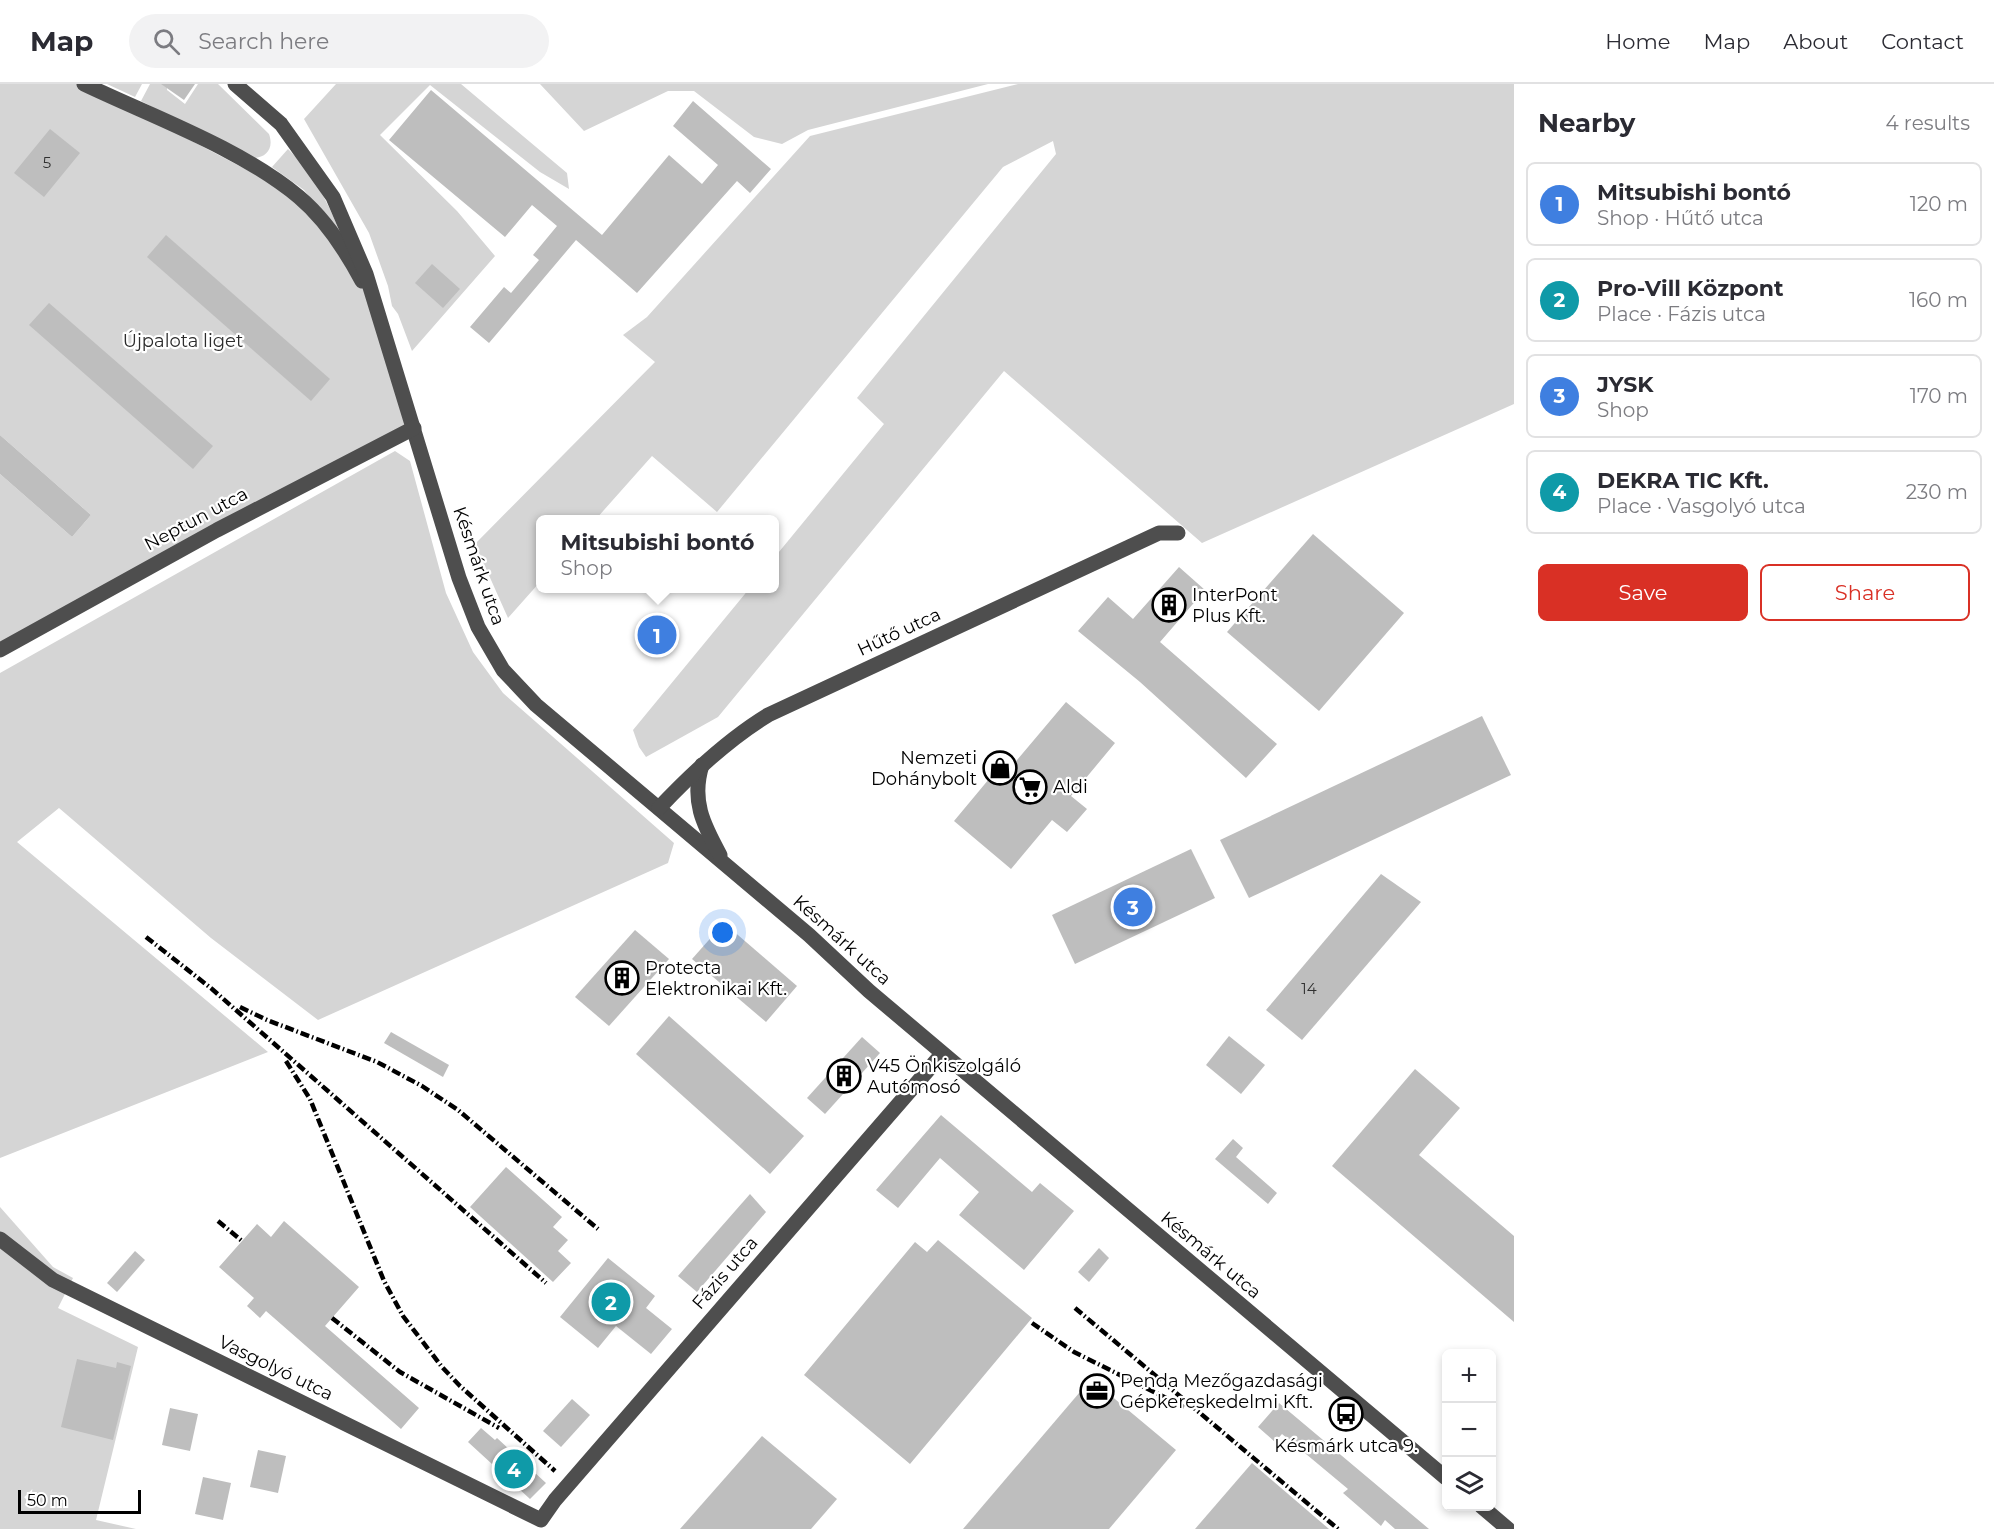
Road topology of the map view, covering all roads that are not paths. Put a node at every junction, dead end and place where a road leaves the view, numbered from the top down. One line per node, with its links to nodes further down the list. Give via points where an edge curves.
1 (84, 84): 3 (street, Késmárk utca, via 255,165 300,198 337,241)
2 (235, 84): 3 (street, Késmárk utca, via 281,124 333,197 359,255)
3 (379, 315): 4 (street, Késmárk utca)
4 (414, 428): 6 (street, Neptun utca, via 217,530); 8 (street, Késmárk utca, via 459,578 488,648 536,705)
5 (1178, 533): 7 (street, Hűtő utca, via 1159,533 784,706 753,724)
6 (0, 650)
7 (702, 765): 8 (street, Hűtő utca); 9 (street, via 697,790 701,818)
8 (659, 808): 9 (street, Késmárk utca)
9 (724, 863): 10 (street, Késmárk utca)
10 (942, 1054): 12 (street, Késmárk utca); 14 (street, Fázis utca)
11 (0, 1239): 14 (street, Vasgolyó utca, via 53,1280)
12 (1442, 1475)
13 (1487, 1511): 15 (street)
14 (541, 1520)
15 (1508, 1529)

